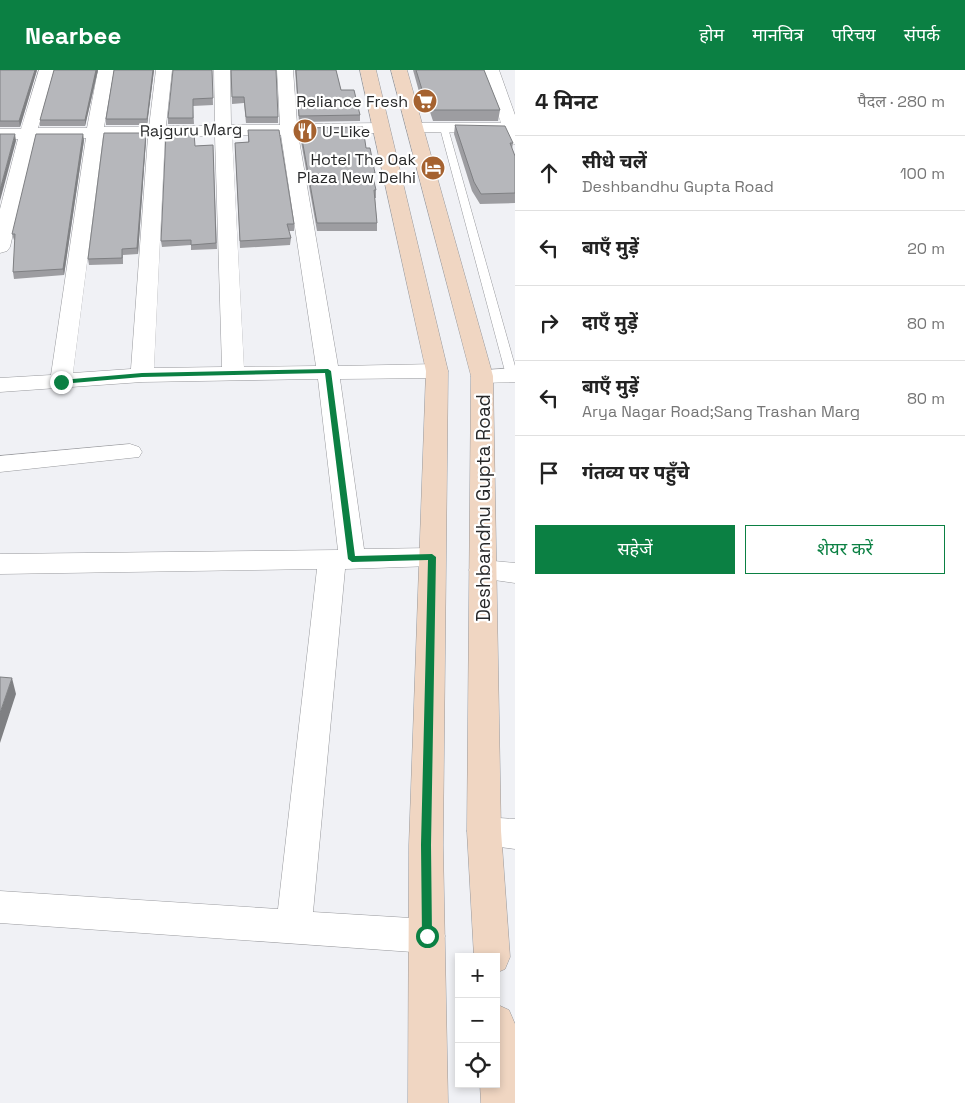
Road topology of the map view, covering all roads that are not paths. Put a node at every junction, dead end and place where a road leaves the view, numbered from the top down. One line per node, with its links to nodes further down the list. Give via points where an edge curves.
1 (47, 70): 17 (street)
2 (106, 70): 15 (street)
3 (164, 70): 14 (street)
4 (222, 70): 13 (street)
5 (285, 70): 12 (street)
6 (368, 70): 9 (main road)
7 (399, 70): 10 (main road, Deshbandhu Gupta Road)
8 (491, 70): 16 (street)
9 (381, 128): 12 (street, Rajguru Marg); 21 (main road)
10 (414, 128): 11 (street); 25 (main road, Deshbandhu Gupta Road)
11 (444, 128): 16 (street); 24 (lane)
12 (289, 129): 13 (street, Rajguru Marg); 20 (street)
13 (223, 130): 14 (street, Rajguru Marg); 22 (street)
14 (157, 131): 15 (street, Rajguru Marg); 23 (street)
15 (95, 132): 17 (street, Rajguru Marg); 26 (street)
16 (514, 132)
17 (28, 133): 18 (street, Rajguru Marg); 19 (street)
18 (0, 134)
19 (0, 247)
20 (328, 371): 21 (street); 22 (street); 31 (street)
21 (437, 371): 30 (main road)
22 (233, 374): 23 (street)
23 (142, 375): 26 (street)
24 (513, 375): 25 (street)
25 (482, 376): 33 (main road, Deshbandhu Gupta Road)
26 (61, 382): 27 (street)
27 (0, 385)
28 (130, 452): 29 (street)
29 (0, 464)
30 (432, 557): 31 (street); 38 (main road)
31 (342, 559): 32 (street); 37 (street)
32 (0, 564)
33 (483, 570): 34 (street); 35 (main road, Deshbandhu Gupta Road)
34 (515, 573)
35 (500, 833): 39 (main road, Deshbandhu Gupta Road)
36 (0, 907): 37 (street)
37 (294, 927): 38 (street)
38 (427, 936): 41 (main road)
39 (492, 953)
40 (497, 1043): 42 (main road)
41 (428, 1103)
42 (501, 1103)

